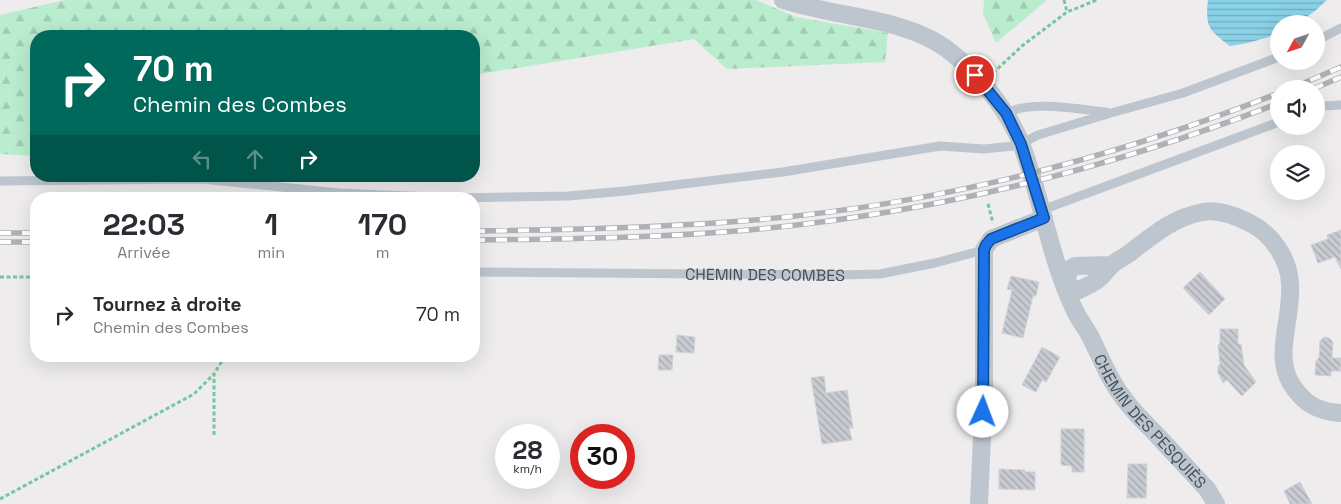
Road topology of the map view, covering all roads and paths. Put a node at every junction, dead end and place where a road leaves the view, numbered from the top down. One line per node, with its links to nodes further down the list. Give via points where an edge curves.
1 (783, 0): 11 (street, CHEMIN DES PESQUIÈS, via 917,32 938,43 967,66)
2 (1064, 0): 4 (path)
3 (1096, 0): 4 (path)
4 (1067, 12): 8 (path)
5 (1341, 28): 6 (lane)
6 (1325, 36)
7 (1270, 60): 12 (lane, via 1183,93)
8 (989, 76)
9 (1341, 105): 10 (lane)
10 (1325, 106)
11 (1006, 113): 12 (lane, via 1039,107); 14 (street, CHEMIN DES PESQUIÈS)
12 (1111, 113): 14 (lane, via 1038,135)
13 (1270, 126): 21 (lane)
14 (1021, 144): 19 (lane, via 984,149 940,146 783,172 625,191); 21 (street, CHEMIN DES PESQUIÈS)
15 (0, 182): 16 (lane)
16 (30, 182)
17 (234, 182): 18 (lane)
18 (339, 192)
19 (480, 198)
20 (988, 204): 22 (path)
21 (1043, 214): 23 (street, CHEMIN DES COMBES, via 991,239); 27 (street, CHEMIN DES PESQUIÈS, via 1058,241)
22 (991, 215)
23 (984, 250): 24 (lane, CHEMIN DES COMBES, via 935,264 880,274); 33 (street, via 984,394)
24 (480, 272)
25 (0, 277): 26 (path)
26 (30, 277)
27 (1071, 281): 30 (street, via 1076,266 1111,265 1166,226 1192,215 1205,212 1238,217 1269,238 1287,268 1290,284 1283,362 1287,376 1294,389 1317,409); 34 (street, CHEMIN DES PESQUIÈS, via 1086,313 1089,334 1108,378 1125,401 1207,489)
28 (221, 362): 29 (path)
29 (214, 374): 31 (path); 32 (path, via 194,394)
30 (1341, 413)
31 (214, 435)
32 (0, 499)
33 (979, 504)
34 (1216, 504)

